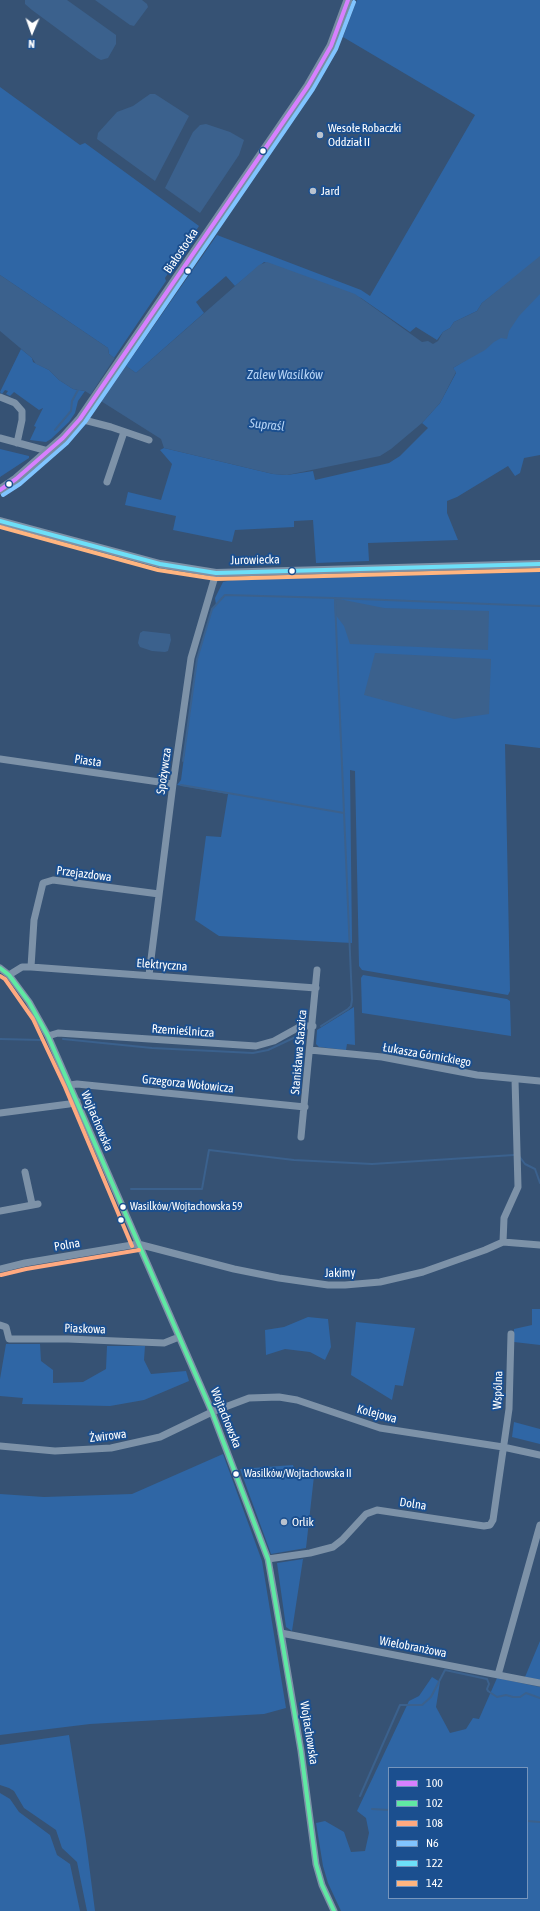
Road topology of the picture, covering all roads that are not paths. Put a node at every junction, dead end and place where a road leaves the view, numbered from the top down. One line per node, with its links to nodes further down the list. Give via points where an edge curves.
1 (348, 0): 3 (main road, Białostocka, via 331,46 308,86)
2 (0, 397): 7 (street, via 15,403 22,411)
3 (80, 419): 4 (street); 8 (main road, Białostocka)
4 (124, 432): 6 (street); 9 (street)
5 (0, 438): 7 (street)
6 (149, 440)
7 (17, 443): 8 (street)
8 (48, 451): 10 (main road, Białostocka)
9 (107, 482)
10 (0, 490)
11 (0, 521): 13 (street, Jurowiecka, via 160,564)
12 (540, 564): 13 (street, Jurowiecka)
13 (216, 573): 15 (street, Spożywcza, via 191,658)
14 (0, 760): 15 (street, Piasta)
15 (173, 784): 16 (street, Spożywcza)
16 (159, 894): 17 (street, Przejazdowa, via 52,880 44,883 34,920); 21 (street, Spożywcza)
17 (31, 967): 20 (street, Elektryczna, via 22,967); 21 (street, Elektryczna)
18 (0, 968): 20 (street, Wojtachowska)
19 (317, 970): 22 (street, Stanisława Staszica)
20 (9, 975): 24 (street, Wojtachowska, via 29,1002)
21 (149, 975): 22 (street, Elektryczna)
22 (316, 988): 23 (street, Stanisława Staszica)
23 (313, 1026): 24 (street, Rzemieślnicza, via 301,1026 256,1046 58,1034); 25 (street, Stanisława Staszica)
24 (48, 1036): 28 (street, Wojtachowska)
25 (310, 1050): 26 (street, Łukasza Górnickiego, via 382,1057 477,1075); 30 (street, Stanisława Staszica)
26 (516, 1079): 27 (street, Łukasza Górnickiego); 35 (street, via 518,1187 504,1218)
27 (540, 1081)
28 (70, 1085): 29 (street, Wojtachowska); 30 (street, Grzegorza Wołowicza)
29 (77, 1101): 31 (street); 36 (street, Wojtachowska)
30 (305, 1107): 32 (street, Stanisława Staszica)
31 (0, 1113)
32 (301, 1137)
33 (25, 1172): 34 (street, via 35,1204)
34 (0, 1212)
35 (503, 1242): 36 (street, Jakimy, via 402,1278 328,1286 234,1269); 37 (street, Jakimy)
36 (138, 1244): 38 (street, Polna); 41 (street, Wojtachowska)
37 (540, 1245)
38 (0, 1269)
39 (0, 1325): 41 (street, Piaskowa, via 6,1327 8,1339 164,1343)
40 (511, 1334): 44 (street, Wspólna, via 509,1409)
41 (179, 1337): 42 (street, Wojtachowska)
42 (212, 1412): 43 (street, Żwirowa, via 160,1437 111,1448 55,1450); 44 (street, Kolejowa, via 249,1398 279,1397 297,1400 380,1428); 47 (street, Wojtachowska)
43 (0, 1446)
44 (503, 1447): 45 (street, Kolejowa); 47 (street, Dolna, via 493,1520 490,1525 377,1510 366,1514 333,1546 310,1553)
45 (540, 1455)
46 (540, 1525): 49 (street)
47 (268, 1559): 48 (street, Wojtachowska)
48 (281, 1633): 49 (street, Wielobranżowa); 51 (street, Wojtachowska, via 316,1864)
49 (498, 1675): 50 (street, Wielobranżowa)
50 (540, 1683)
51 (334, 1911)

